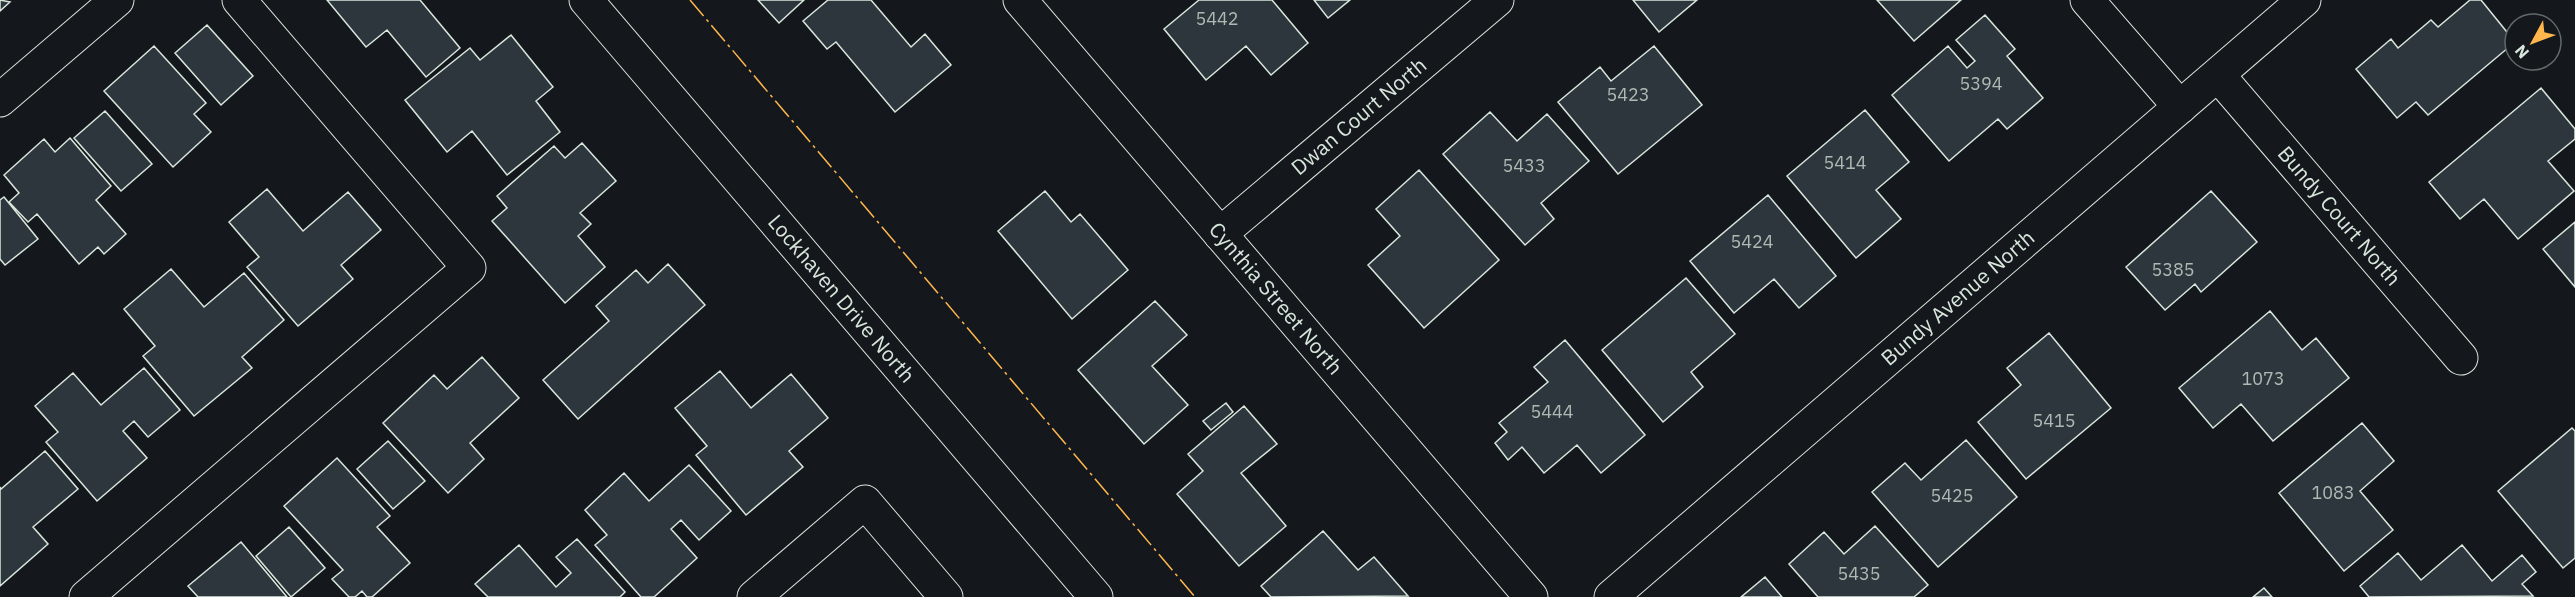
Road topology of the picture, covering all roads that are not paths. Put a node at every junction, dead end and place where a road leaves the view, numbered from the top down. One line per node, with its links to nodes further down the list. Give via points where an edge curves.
1 (117, 0): 9 (street)
2 (239, 0): 13 (street, via 469,268)
3 (586, 0): 16 (street, Lockhaven Drive North)
4 (1020, 0): 11 (street, Cynthia Street North)
5 (1497, 0): 11 (street, Dwan Court North)
6 (2087, 0): 10 (street)
7 (2304, 0): 8 (street, Bundy Avenue North)
8 (2218, 75): 10 (street, Bundy Avenue North); 12 (street, Bundy Court North)
9 (0, 100)
10 (2180, 107): 18 (street, Bundy Avenue North)
11 (1220, 234): 17 (street, Cynthia Street North)
12 (2461, 358)
13 (86, 597)
14 (754, 597): 15 (street, via 865,502)
15 (946, 597)
16 (1096, 597)
17 (1531, 597)
18 (1611, 597)

